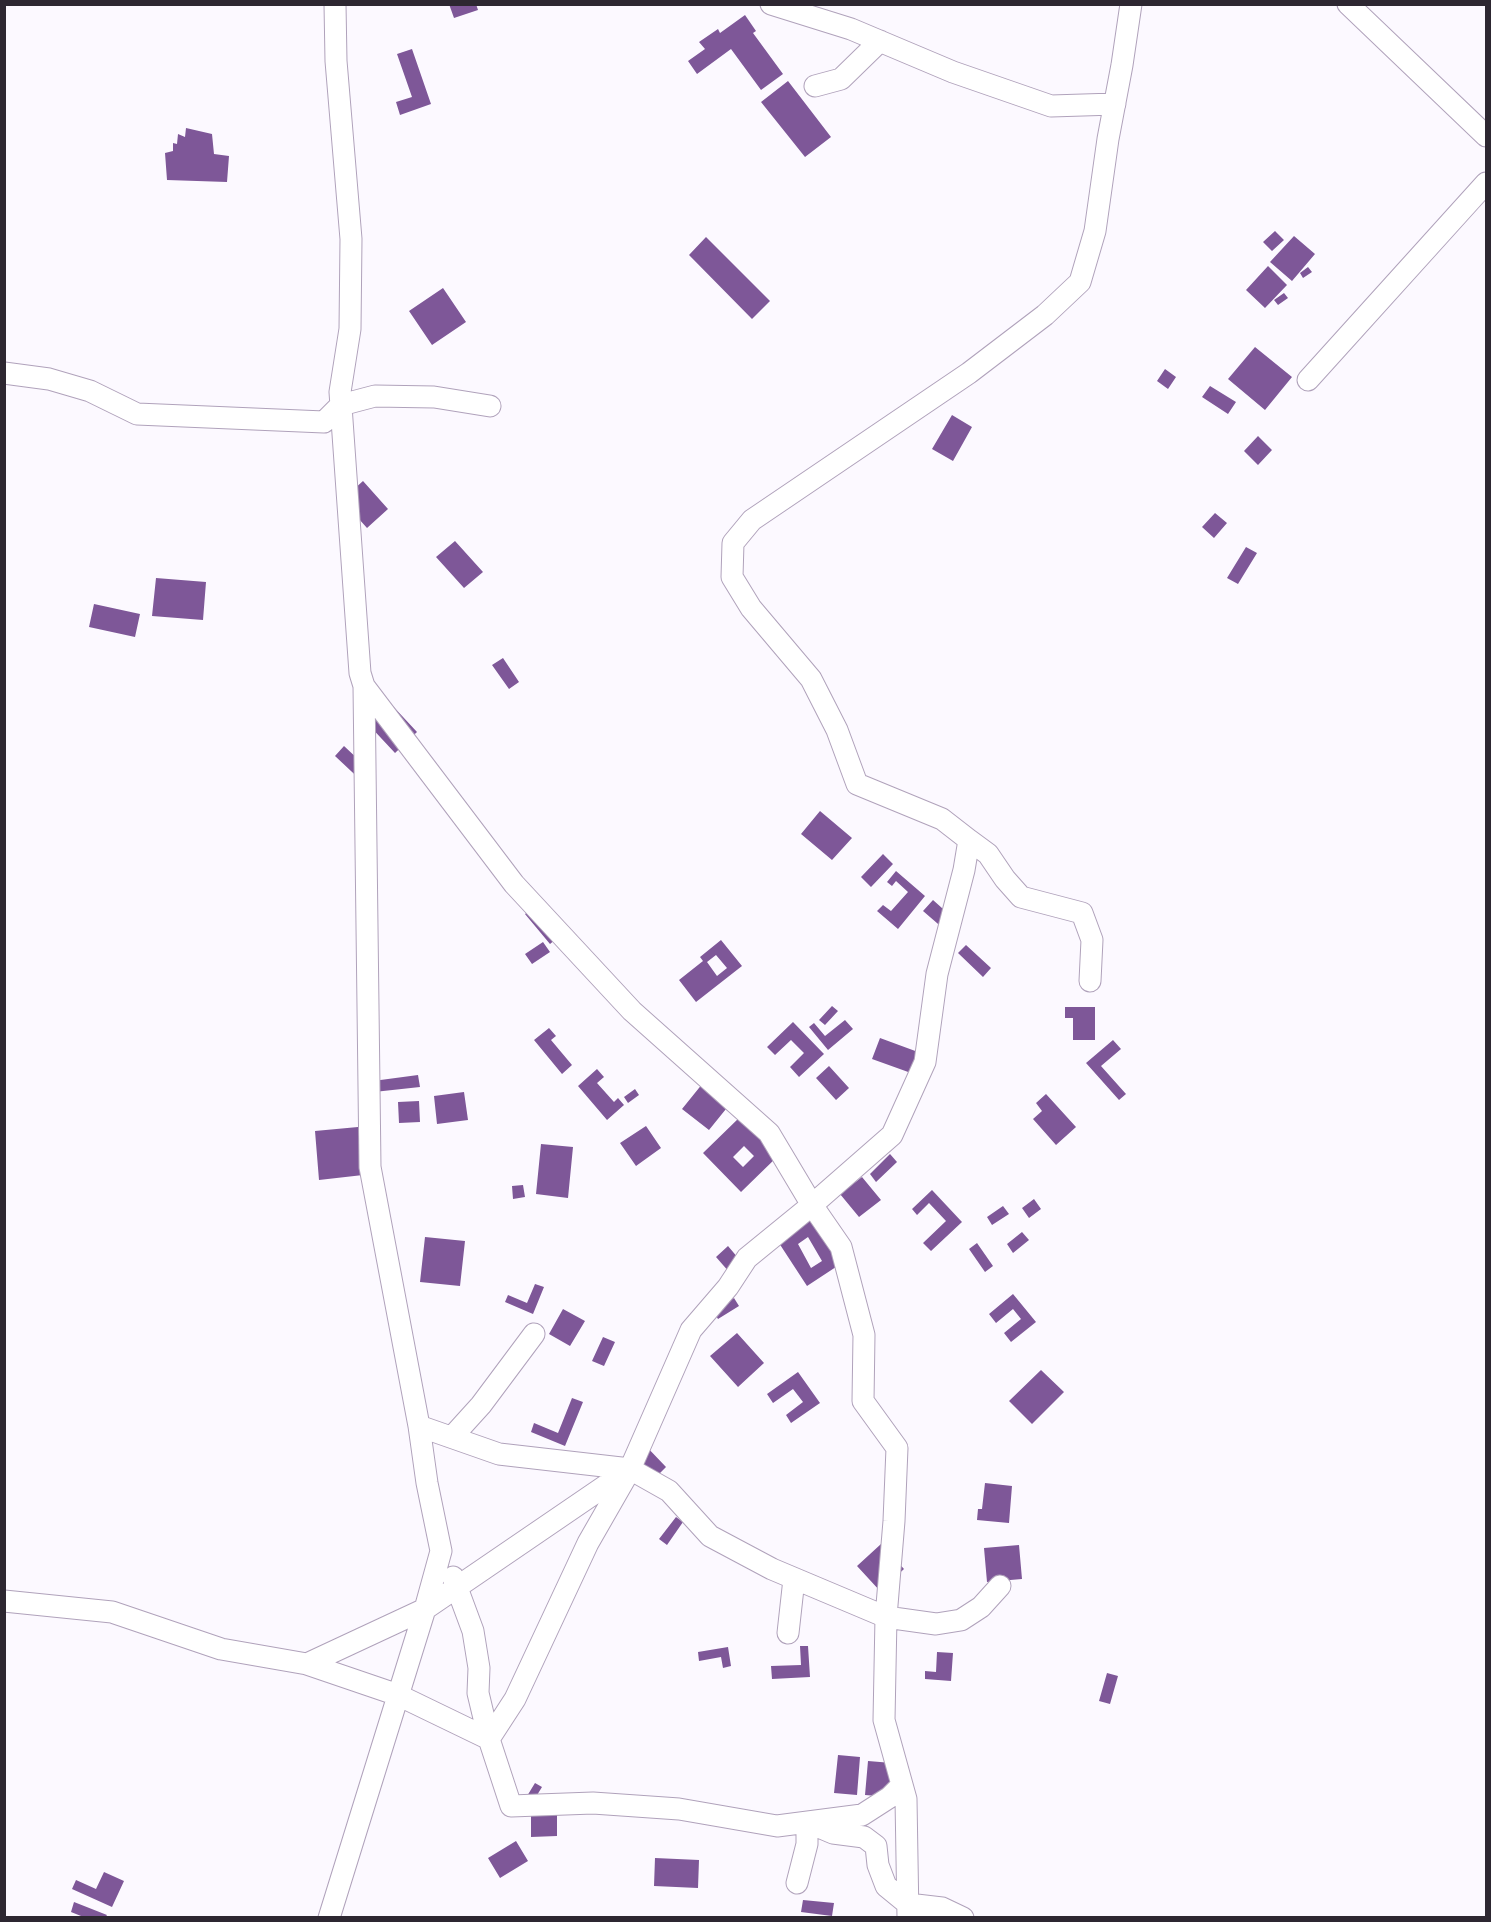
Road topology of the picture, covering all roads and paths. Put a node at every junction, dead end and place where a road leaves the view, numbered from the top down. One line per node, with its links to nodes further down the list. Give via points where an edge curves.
1 (335, 4): 12 (street, via 351,239 350,329)
2 (771, 4): 5 (street)
3 (1131, 4): 7 (street)
4 (1348, 4): 8 (street)
5 (880, 41): 6 (street, via 841,79); 7 (street, via 953,72 1051,106)
6 (815, 86)
7 (1114, 104): 17 (street, via 1095,231 1080,282 1045,315 969,374 752,520 733,543 732,577 751,608 811,680 837,730 857,783 942,819)
8 (1486, 136)
9 (1486, 183): 11 (street)
10 (4, 373): 14 (street, via 69,385 137,414)
11 (1308, 380)
12 (341, 405): 13 (street, via 387,396 434,397); 14 (street); 15 (street)
13 (490, 406)
14 (324, 422): 15 (street)
15 (344, 442): 16 (street)
16 (364, 686): 19 (street, via 514,884 632,1011 769,1133); 21 (street, via 370,1167)
17 (969, 840): 18 (street, via 987,854 1021,897 1082,913 1092,939); 19 (street, via 937,974 925,1062 892,1135)
18 (1090, 981)
19 (812, 1205): 23 (street, via 747,1258 691,1330); 30 (street, via 841,1247 864,1335 863,1401 897,1448)
20 (534, 1334): 22 (street)
21 (419, 1426): 22 (street); 24 (street)
22 (452, 1437): 23 (street, via 499,1454)
23 (630, 1469): 25 (street, via 669,1491 710,1536); 27 (street); 34 (street, via 588,1543 515,1699)
24 (441, 1551): 27 (street); 29 (street)
25 (794, 1579): 30 (street); 31 (street)
26 (1000, 1586): 30 (street, via 981,1607 961,1620 936,1624)
27 (458, 1587): 29 (street); 34 (street, via 473,1631 479,1668 478,1693)
28 (4, 1601): 32 (street, via 112,1612 221,1649)
29 (425, 1609): 32 (street); 33 (street)
30 (886, 1617): 35 (street, via 884,1719)
31 (788, 1633)
32 (307, 1664): 33 (street)
33 (398, 1695): 34 (street); 39 (street)
34 (489, 1738): 36 (street, via 511,1806 593,1803 679,1809 777,1826)
35 (903, 1785): 36 (street, via 862,1815); 38 (street)
36 (807, 1822): 37 (street, via 807,1844); 38 (street, via 832,1833 864,1837 876,1846 886,1886)
37 (797, 1883)
38 (908, 1911): 40 (street, via 942,1908)
39 (328, 1917)
40 (963, 1917)

